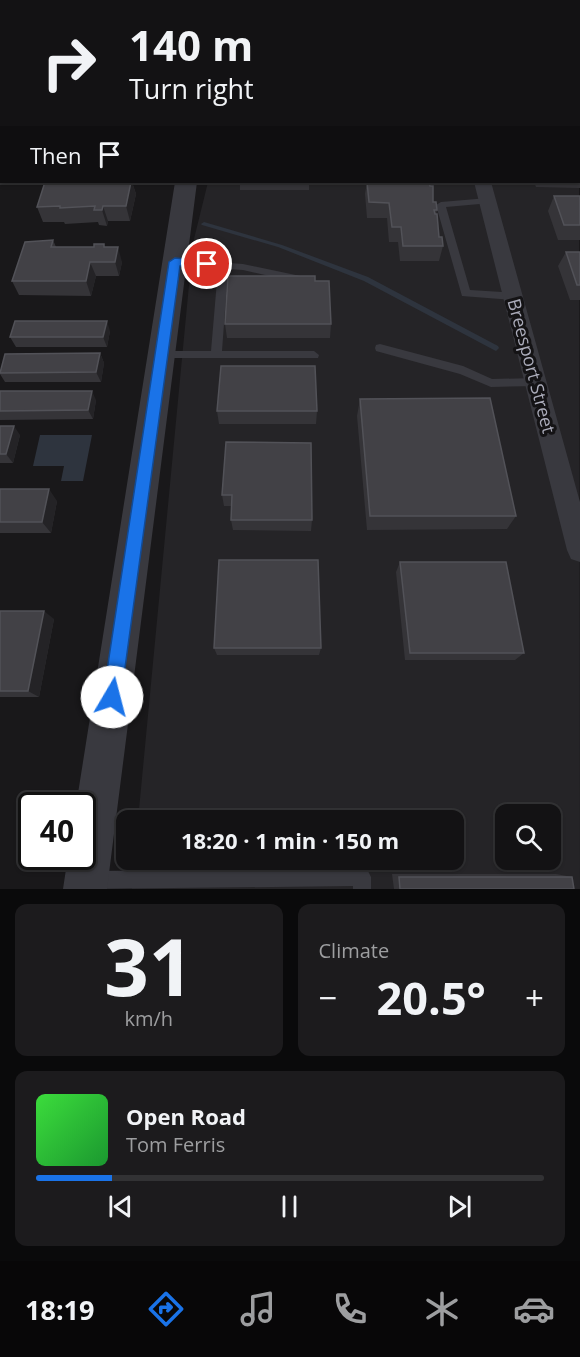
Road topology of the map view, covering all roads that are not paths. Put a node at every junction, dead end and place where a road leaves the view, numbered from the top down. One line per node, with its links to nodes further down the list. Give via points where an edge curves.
1 (186, 183): 3 (street)
2 (485, 191): 6 (street, Breesport Street); 6 (lane, via 441,205 466,293)
3 (175, 262): 4 (lane); 8 (street)
4 (223, 266): 5 (lane); 9 (lane)
5 (309, 281)
6 (513, 296): 11 (street, Breesport Street)
7 (380, 348): 11 (lane, via 463,370 491,382)
8 (161, 355): 9 (lane); 13 (street)
9 (216, 355): 10 (lane)
10 (314, 355)
11 (536, 382): 12 (street, Breesport Street)
12 (580, 550)
13 (85, 884): 14 (lane, via 362,877)
14 (362, 889)

